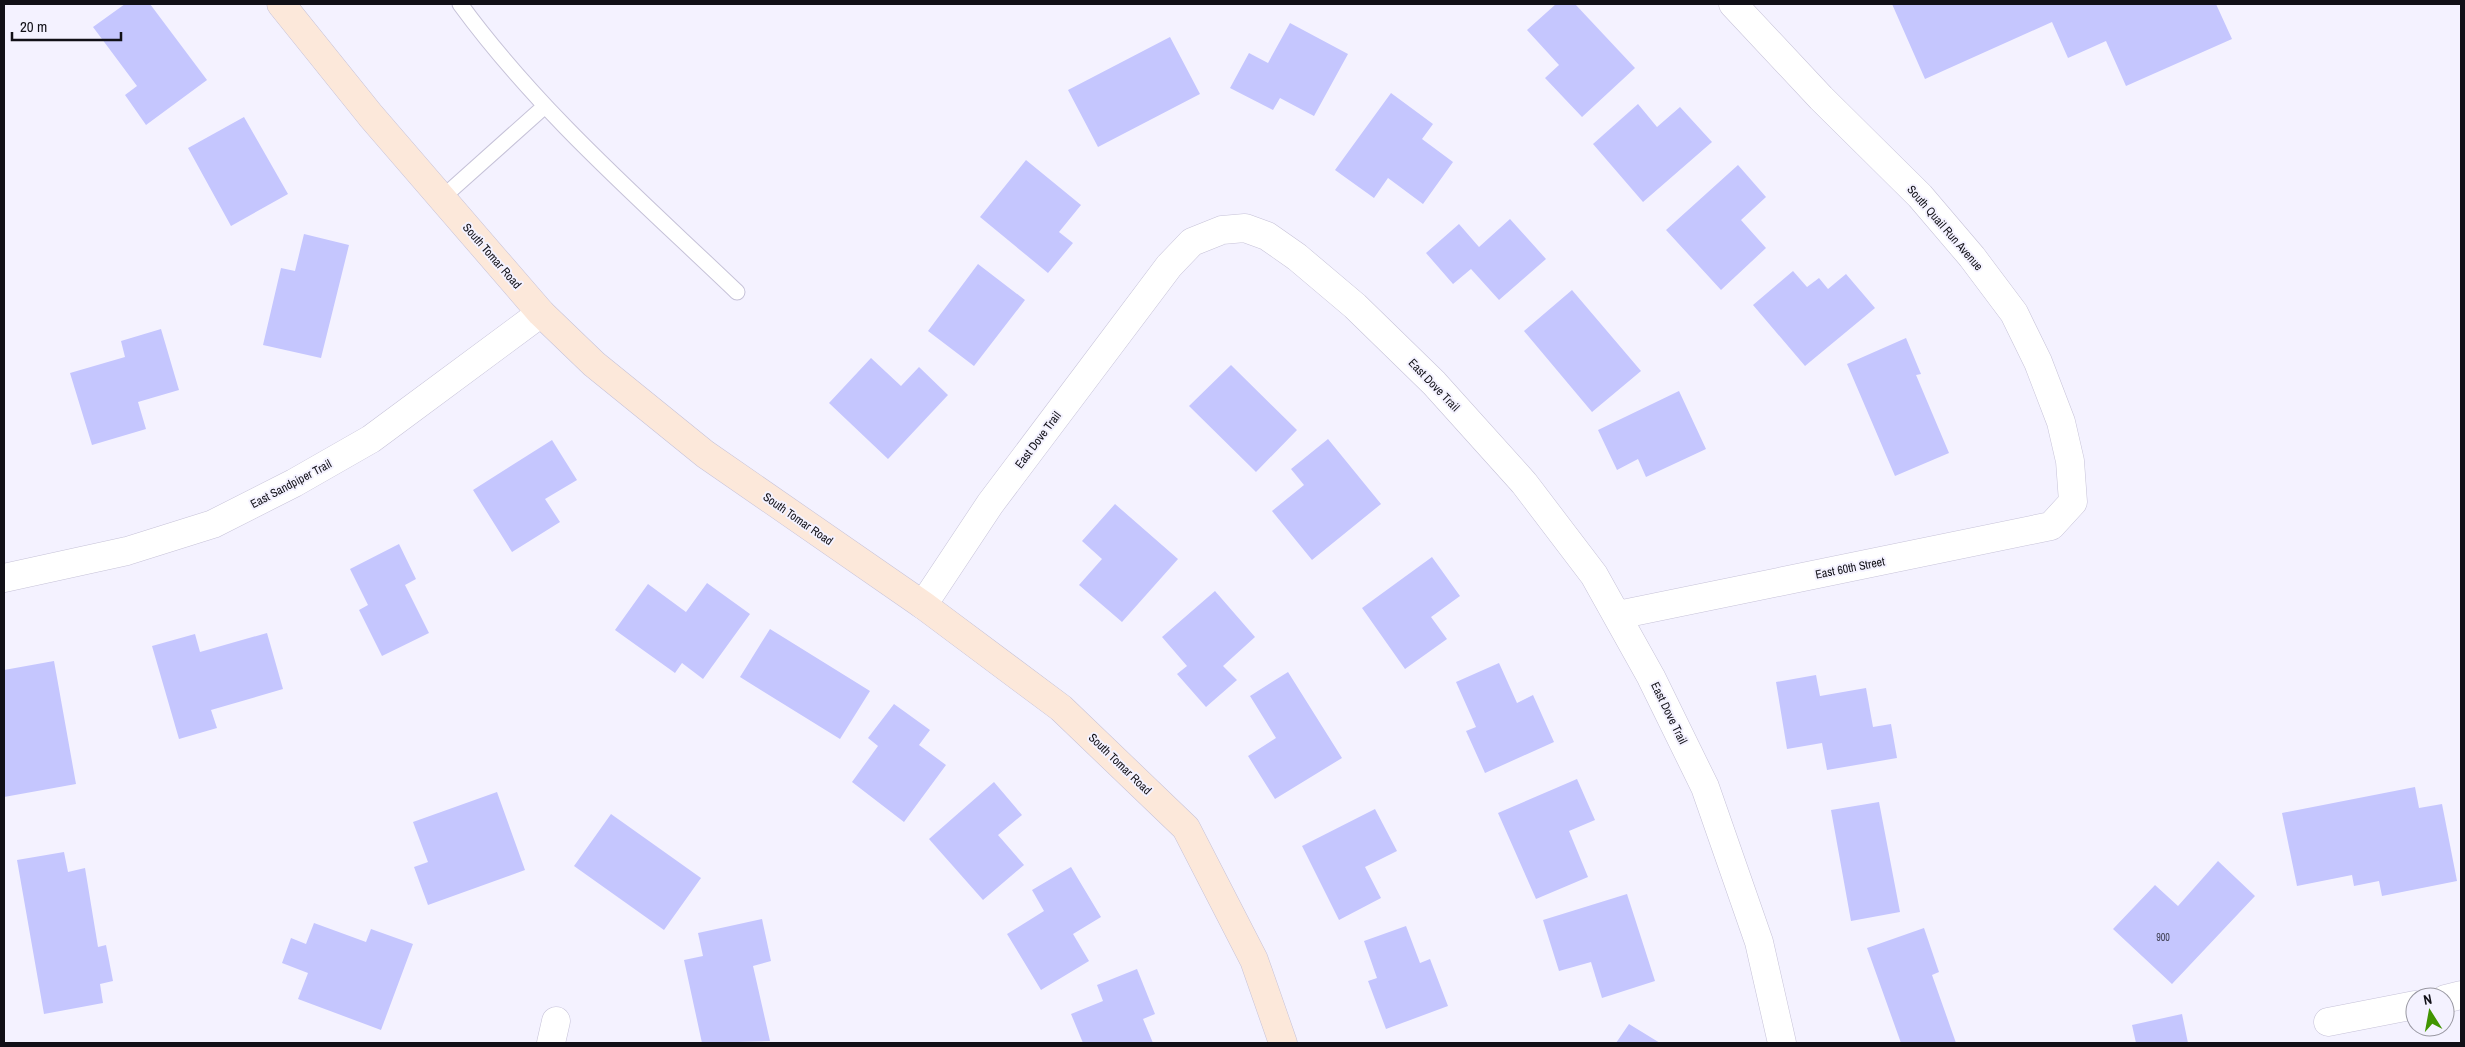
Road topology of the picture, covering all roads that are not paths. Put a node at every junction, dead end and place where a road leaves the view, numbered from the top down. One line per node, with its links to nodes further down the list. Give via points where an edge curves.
1 (281, 4): 5 (street, South Tomar Road)
2 (460, 4): 4 (lane, via 501,58)
3 (1732, 4): 8 (street, South Quail Run Avenue, via 1920,196 2014,313 2038,362 2061,422 2070,462)
4 (545, 106): 5 (lane); 6 (lane)
5 (442, 198): 7 (street, South Tomar Road)
6 (737, 292)
7 (541, 313): 9 (street, East Sandpiper Trail, via 371,439 213,524 127,551); 10 (street, South Tomar Road, via 594,364 705,454)
8 (2072, 502): 11 (street, East 60th Street, via 2051,526)
9 (4, 578)
10 (924, 605): 11 (street, East Dove Trail, via 990,504 1169,266 1192,242 1222,230 1246,228 1267,236 1297,257 1355,306 1434,383 1524,483 1594,575); 14 (street, South Tomar Road, via 1062,708 1186,828 1254,960)
11 (1618, 615): 15 (street, East Dove Trail, via 1705,787 1759,942)
12 (2405, 1007): 13 (street)
13 (2328, 1022)
14 (1283, 1043)
15 (1782, 1043)

